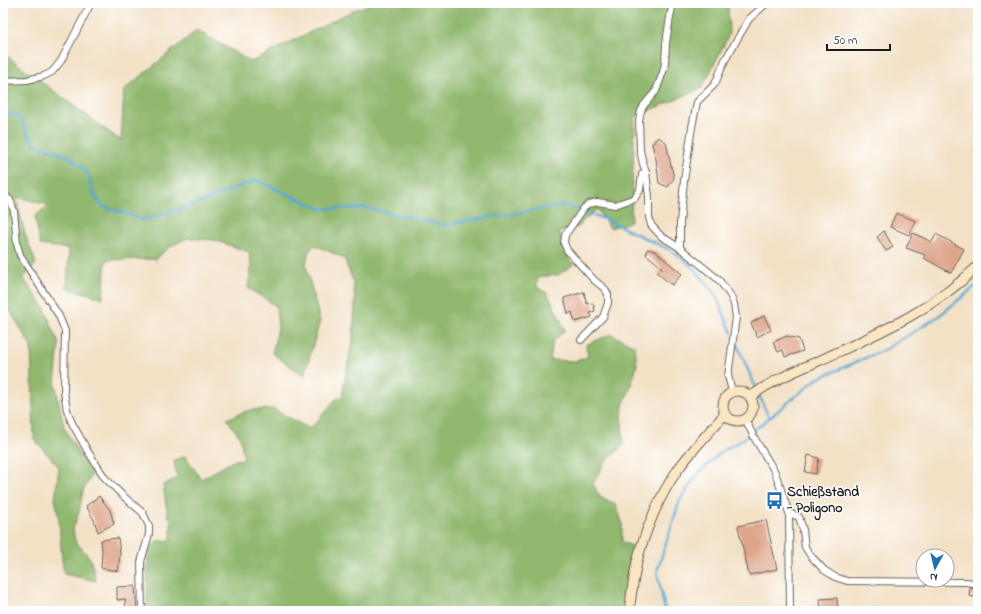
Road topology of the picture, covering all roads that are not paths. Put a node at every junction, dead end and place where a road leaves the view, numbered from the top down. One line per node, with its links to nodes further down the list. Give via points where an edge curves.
1 (91, 3): 4 (street, via 61,61 52,72 27,80)
2 (674, 3): 5 (street, via 663,72 656,91 641,111 639,120 640,150)
3 (767, 3): 7 (street, via 749,19 725,60 715,84 698,102 684,181)
4 (3, 81)
5 (646, 172): 7 (street, via 651,225 661,236); 9 (street, via 642,174 640,190 635,198 615,205 598,202 589,204 565,235 564,243 567,250 608,294 603,317)
6 (3, 194): 16 (street, via 10,200 14,211 20,255 59,316 65,331 64,392 72,423 105,478 143,513 149,526 141,562)
7 (680, 248): 10 (street, via 719,280 734,304 736,317 728,376)
8 (978, 266): 11 (main road, via 940,299 911,317)
9 (581, 340)
10 (732, 391): 11 (main road); 12 (main road, via 723,401)
11 (755, 393): 13 (main road)
12 (725, 414): 13 (main road, via 732,420); 17 (main road, via 694,448 661,498 639,554)
13 (747, 423): 14 (street, via 775,472)
14 (789, 513): 15 (street, via 799,517 805,547 810,555 824,570 835,577 847,581); 18 (street)
15 (978, 584)
16 (142, 611)
17 (629, 611)
18 (790, 611)

